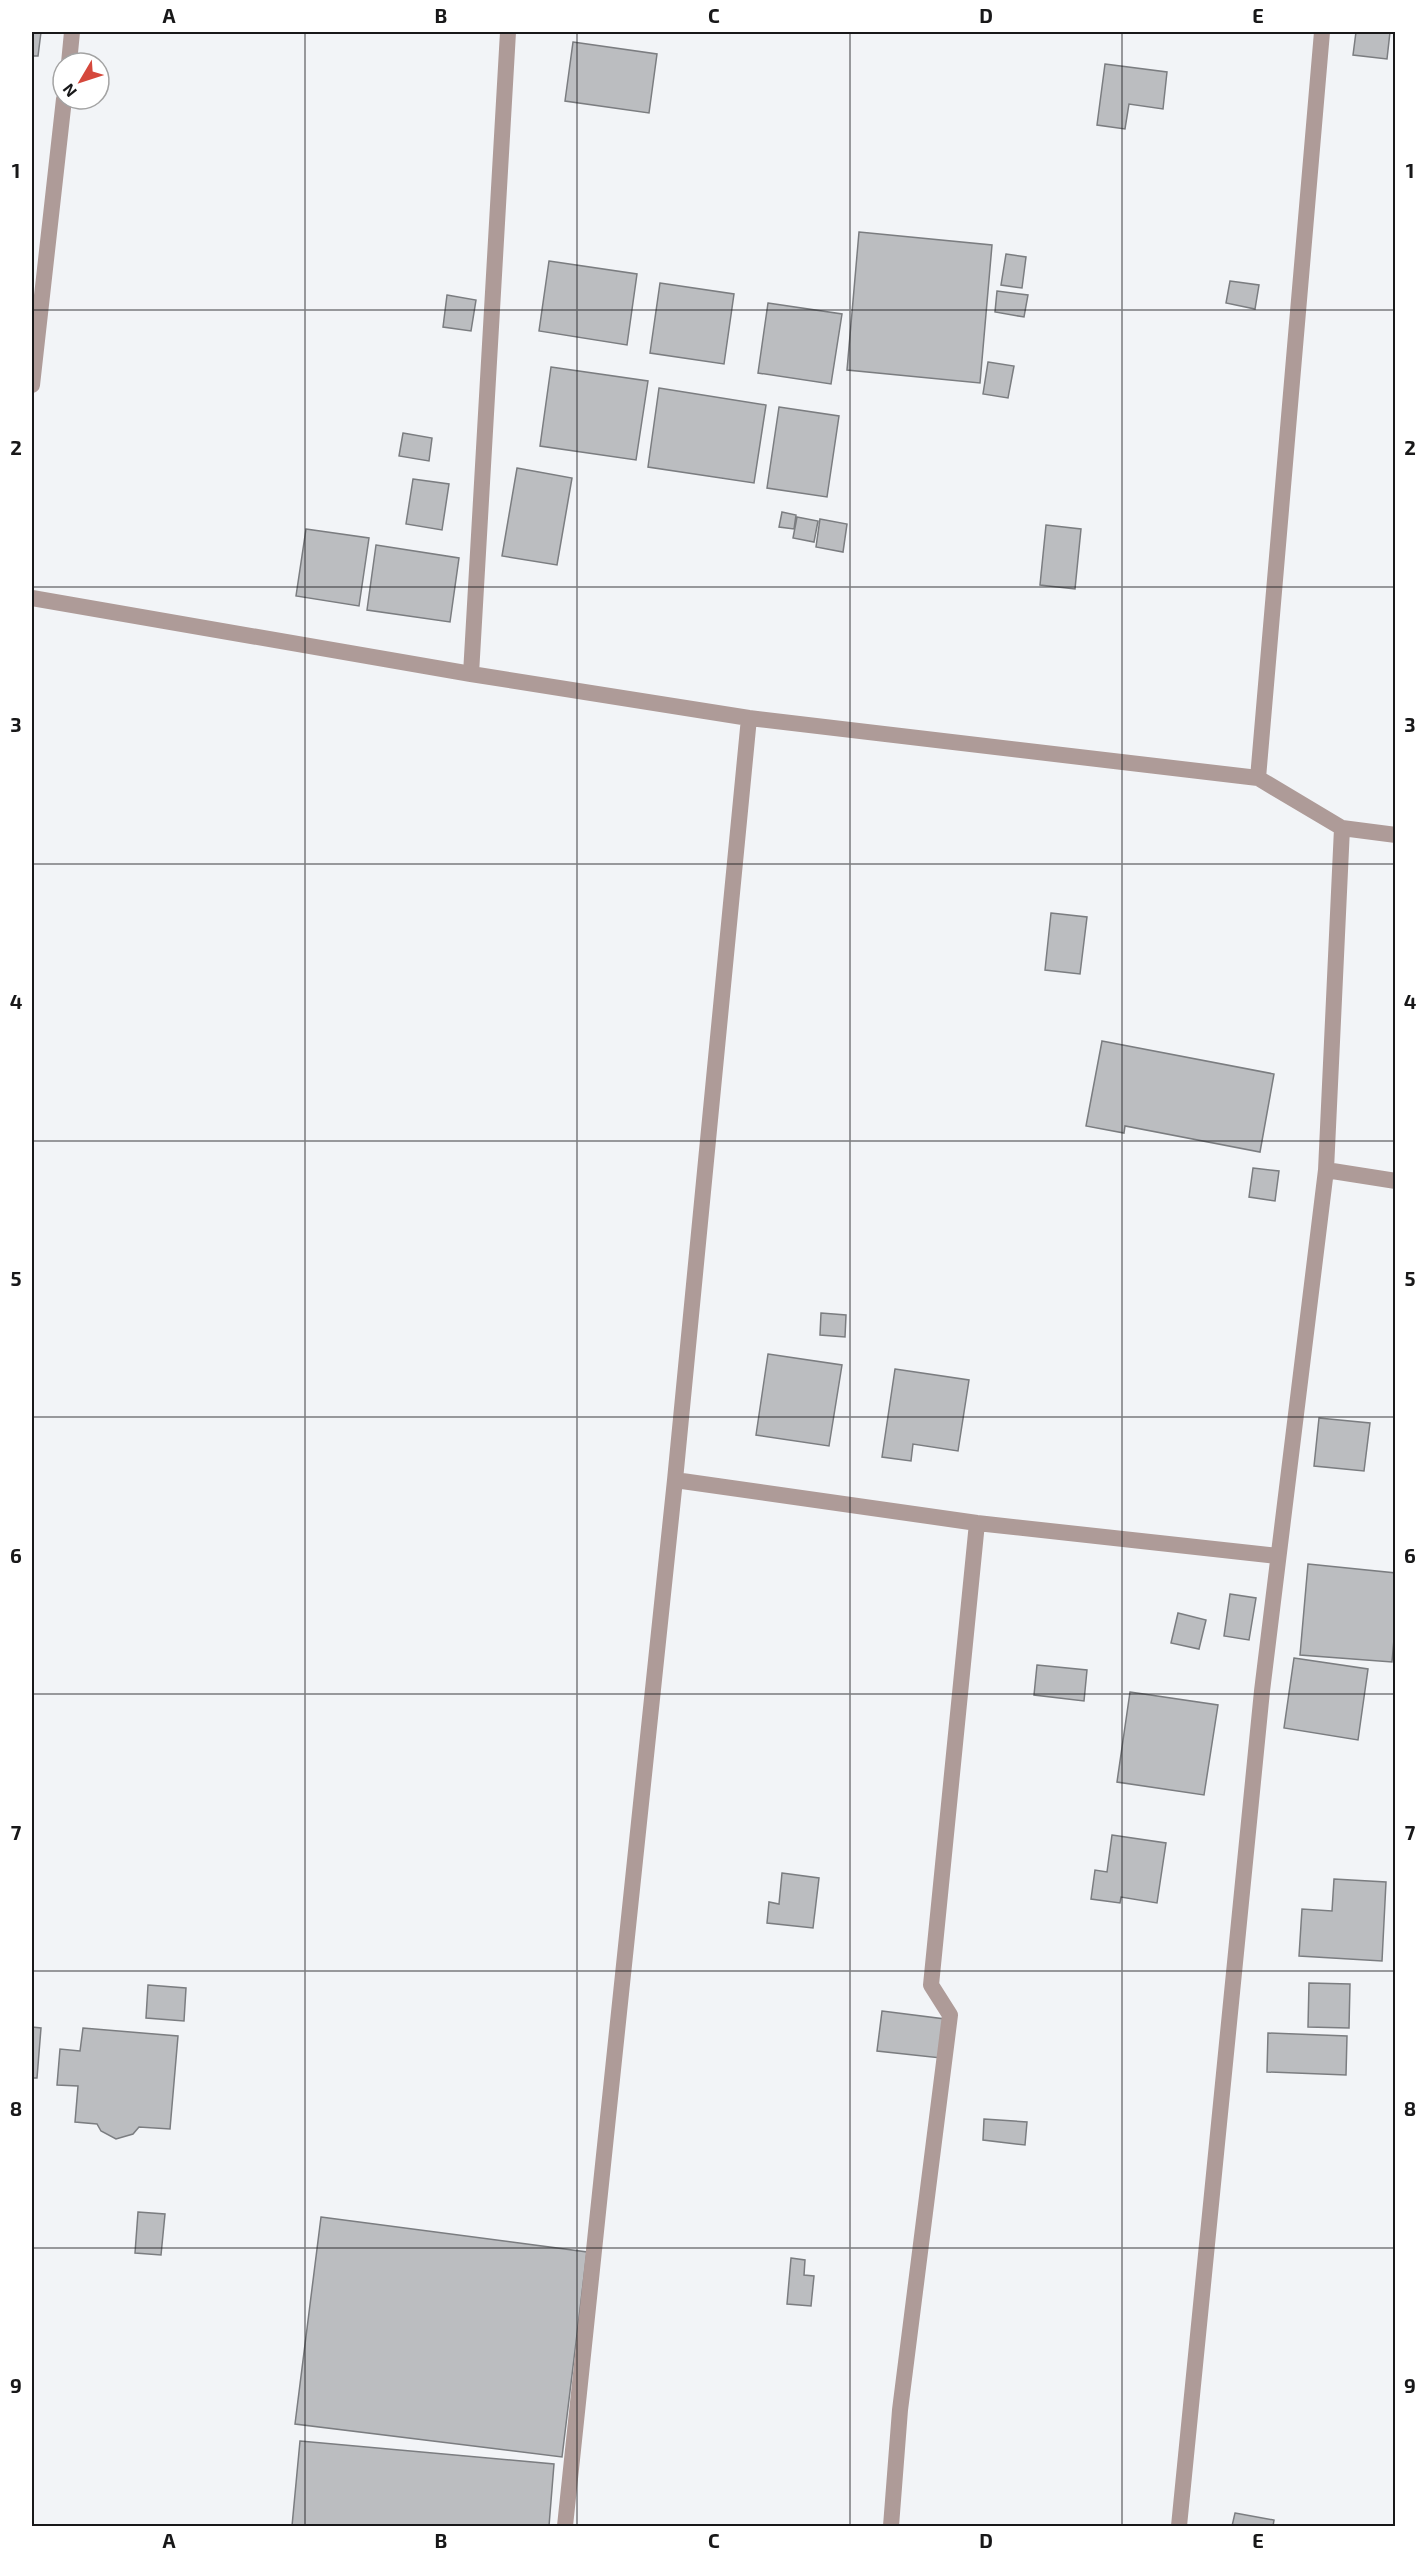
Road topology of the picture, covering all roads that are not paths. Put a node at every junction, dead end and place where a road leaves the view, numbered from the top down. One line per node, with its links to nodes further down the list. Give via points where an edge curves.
1 (72, 32): 4 (street)
2 (508, 32): 8 (street)
3 (1322, 32): 10 (street)
4 (70, 51)
5 (63, 111): 6 (street)
6 (32, 385)
7 (32, 598): 8 (street)
8 (471, 674): 9 (street)
9 (749, 718): 10 (street); 15 (street)
10 (1258, 778): 11 (street)
11 (1342, 828): 12 (street); 13 (street)
12 (1395, 835)
13 (1326, 1170): 14 (street); 17 (street)
14 (1395, 1181)
15 (675, 1480): 16 (street); 18 (street)
16 (977, 1523): 17 (street); 19 (street, via 931,1985 950,2015 901,2398)
17 (1278, 1556): 20 (street)
18 (565, 2526)
19 (891, 2526)
20 (1179, 2526)

